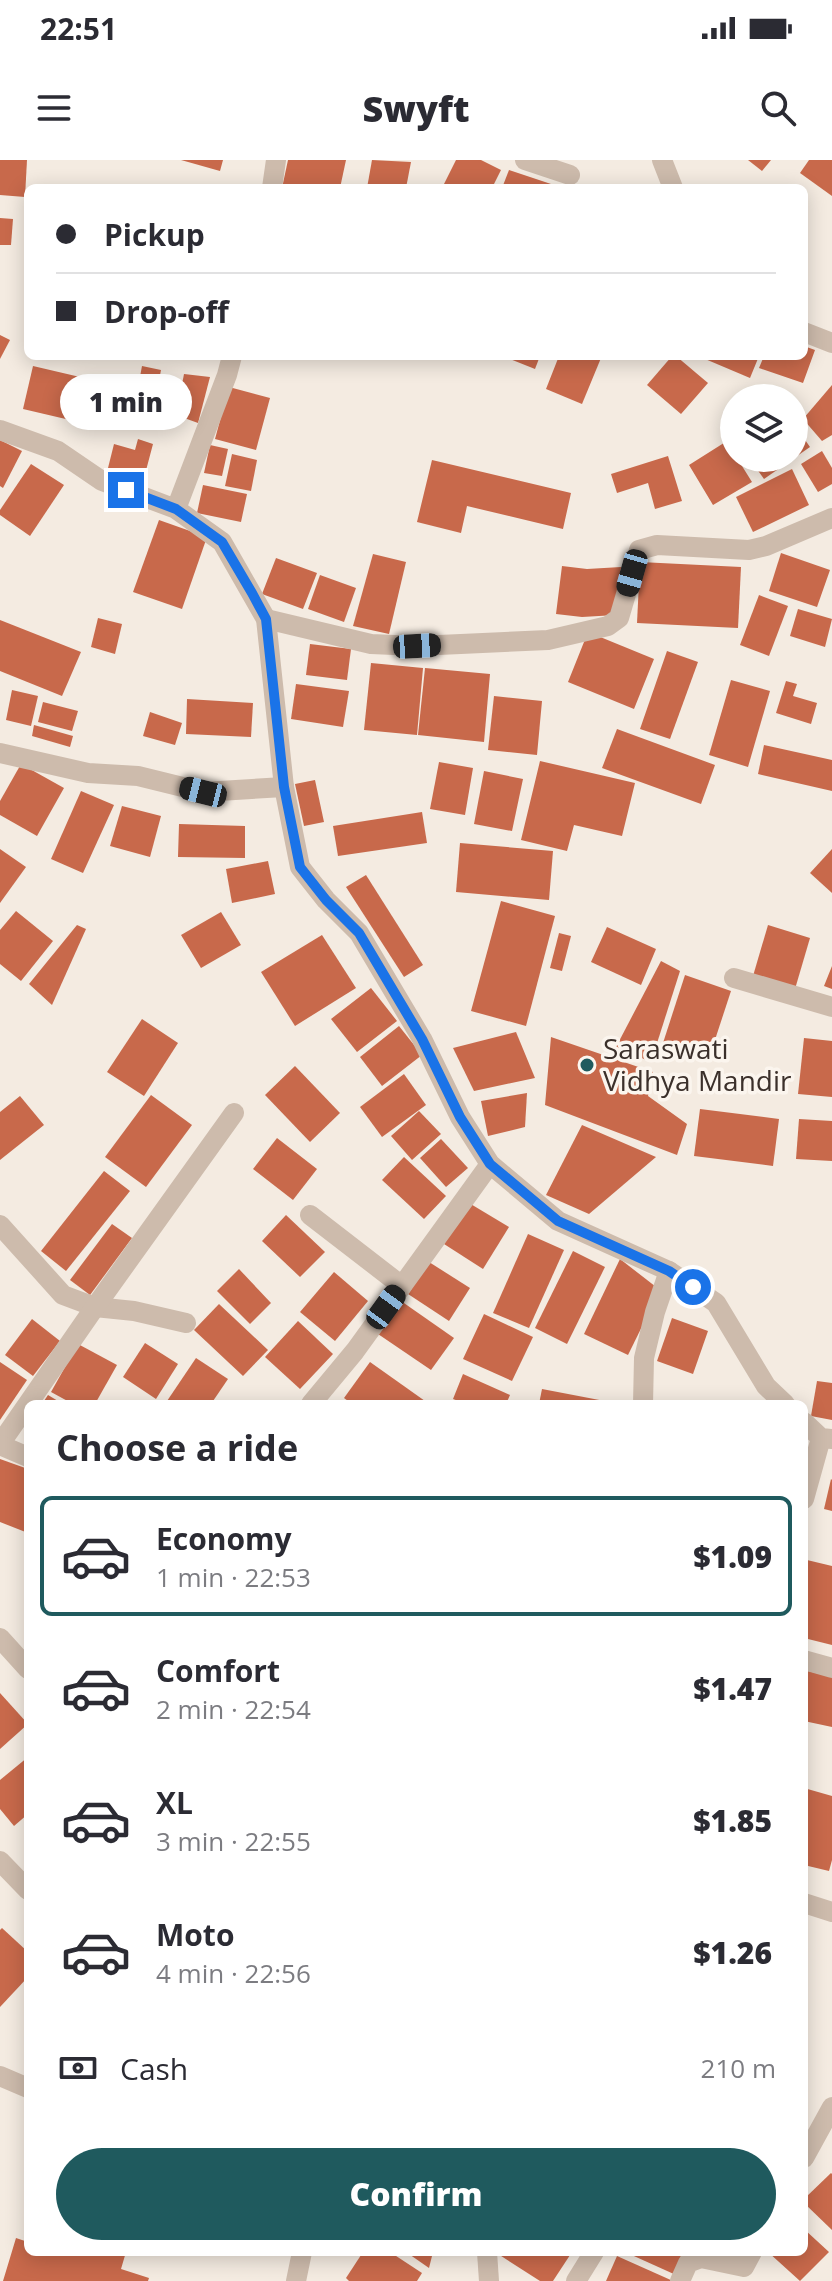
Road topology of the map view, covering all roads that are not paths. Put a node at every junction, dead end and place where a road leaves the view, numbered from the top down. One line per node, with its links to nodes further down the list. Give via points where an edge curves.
1 (276, 160): 5 (street)
2 (525, 160): 4 (street)
3 (662, 160): 6 (street)
4 (570, 175)
5 (273, 184)
6 (671, 184)
7 (808, 334): 8 (street)
8 (832, 343)
9 (231, 360): 11 (street)
10 (0, 430): 11 (street, via 58,451 102,481)
11 (176, 509): 13 (street, via 222,542)
12 (832, 518): 13 (street, via 749,550 657,545 639,550 619,618 608,626 548,640 371,644)
13 (266, 619): 15 (street)
14 (0, 753): 15 (street, via 203,792)
15 (284, 787): 19 (street, via 300,867 359,933)
16 (734, 978): 17 (street)
17 (832, 1007)
18 (234, 1113): 24 (street)
19 (490, 1164): 22 (street, via 558,1221); 23 (street)
20 (310, 1215): 23 (street)
21 (0, 1225): 24 (street, via 63,1295)
22 (669, 1271): 28 (street, via 644,1358); 29 (street, via 716,1303 766,1386)
23 (402, 1286): 27 (street)
24 (95, 1307): 25 (street); 26 (street)
25 (186, 1323)
26 (31, 1400)
27 (314, 1400)
28 (643, 1400)
29 (781, 1400)
30 (24, 1410): 33 (street)
31 (808, 1425): 32 (street)
32 (826, 1438): 35 (street)
33 (0, 1445): 34 (street)
34 (24, 1455)
35 (808, 1488)
36 (0, 1638): 38 (street)
37 (808, 1661): 39 (street)
38 (24, 1665)
39 (832, 1668)
40 (0, 1861): 41 (street)
41 (24, 1886)
42 (808, 1904): 43 (street)
43 (832, 1912)
44 (0, 2076): 45 (street)
45 (24, 2085)
46 (832, 2107): 47 (street)
47 (808, 2151)
48 (301, 2256): 52 (street)
49 (487, 2256): 53 (street)
50 (592, 2256): 54 (street)
51 (750, 2256): 55 (street, via 744,2267 701,2258 688,2263)
52 (296, 2281)
53 (489, 2281)
54 (576, 2281)
55 (680, 2281)

